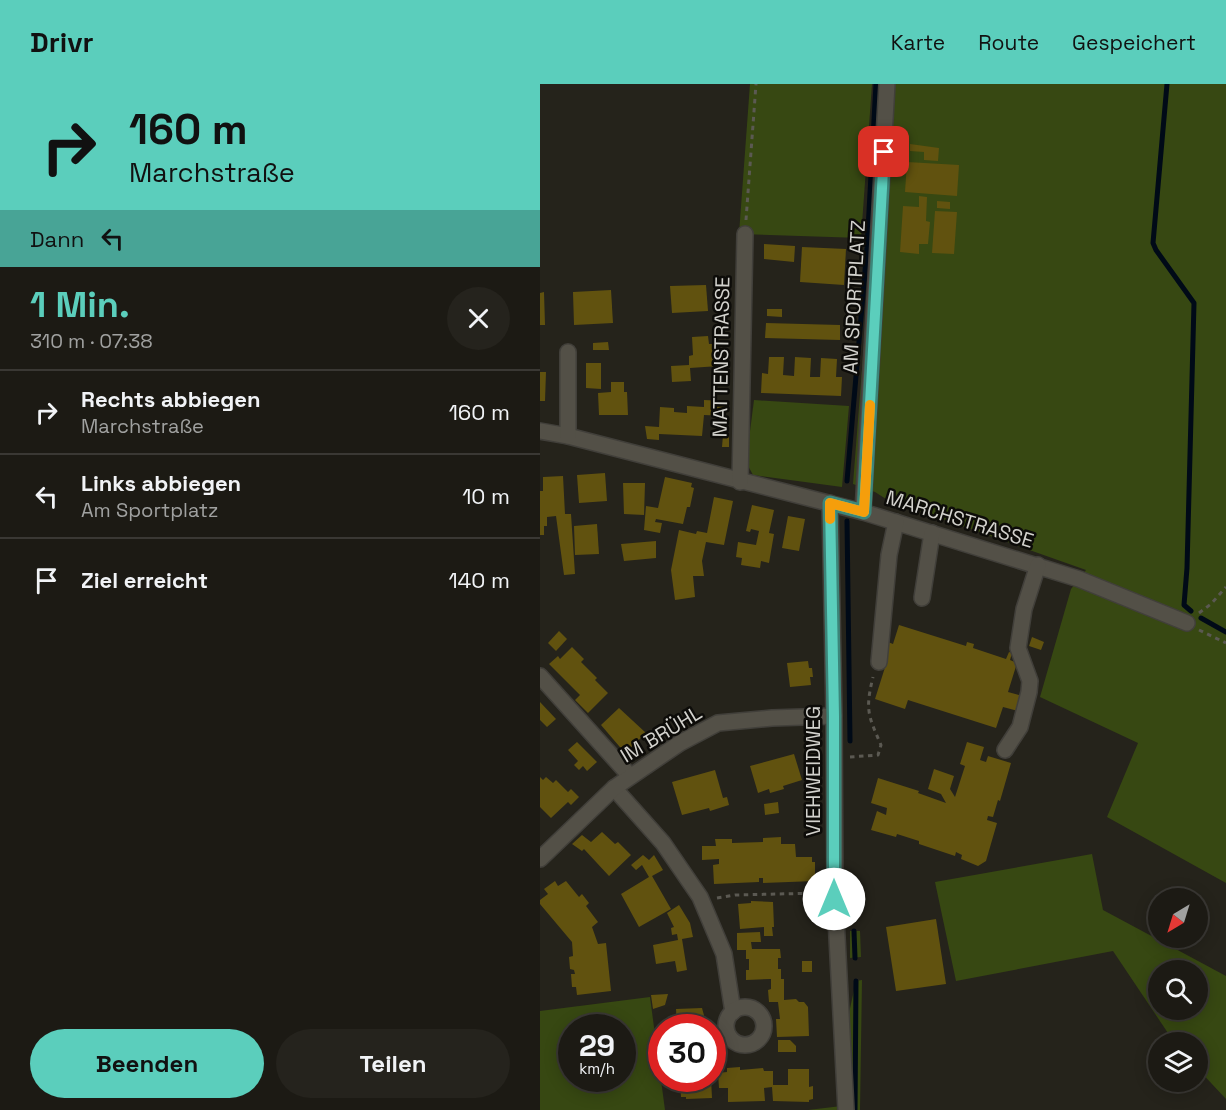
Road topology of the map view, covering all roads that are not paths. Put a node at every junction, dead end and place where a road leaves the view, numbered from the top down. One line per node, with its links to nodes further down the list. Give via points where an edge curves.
1 (887, 84): 8 (street, AM SPORTPLATZ)
2 (745, 234): 6 (street, MATTENSTRASSE)
3 (568, 352): 5 (street)
4 (540, 431): 5 (street, MARCHSTRASSE)
5 (568, 436): 6 (street, MARCHSTRASSE)
6 (740, 482): 7 (street, MARCHSTRASSE)
7 (830, 503): 8 (street, MARCHSTRASSE); 16 (street, VIEHWEIDWEG)
8 (864, 512): 9 (street, MARCHSTRASSE)
9 (896, 522): 10 (street, MARCHSTRASSE); 14 (street)
10 (932, 533): 11 (street, MARCHSTRASSE); 12 (street)
11 (1038, 565): 13 (street, MARCHSTRASSE); 17 (street, via 1024,609 1018,648 1029,692 1020,727)
12 (922, 598)
13 (1186, 623)
14 (879, 663)
15 (540, 676): 18 (street)
16 (834, 716): 18 (street, IM BRÜHL, via 718,723); 22 (street, VIEHWEIDWEG, via 835,893)
17 (1005, 750)
18 (630, 776): 19 (street, IM BRÜHL)
19 (614, 788): 20 (street, IM BRÜHL); 21 (street, via 663,843 700,897 724,954)
20 (543, 849)
21 (733, 1011)
22 (846, 1110)

